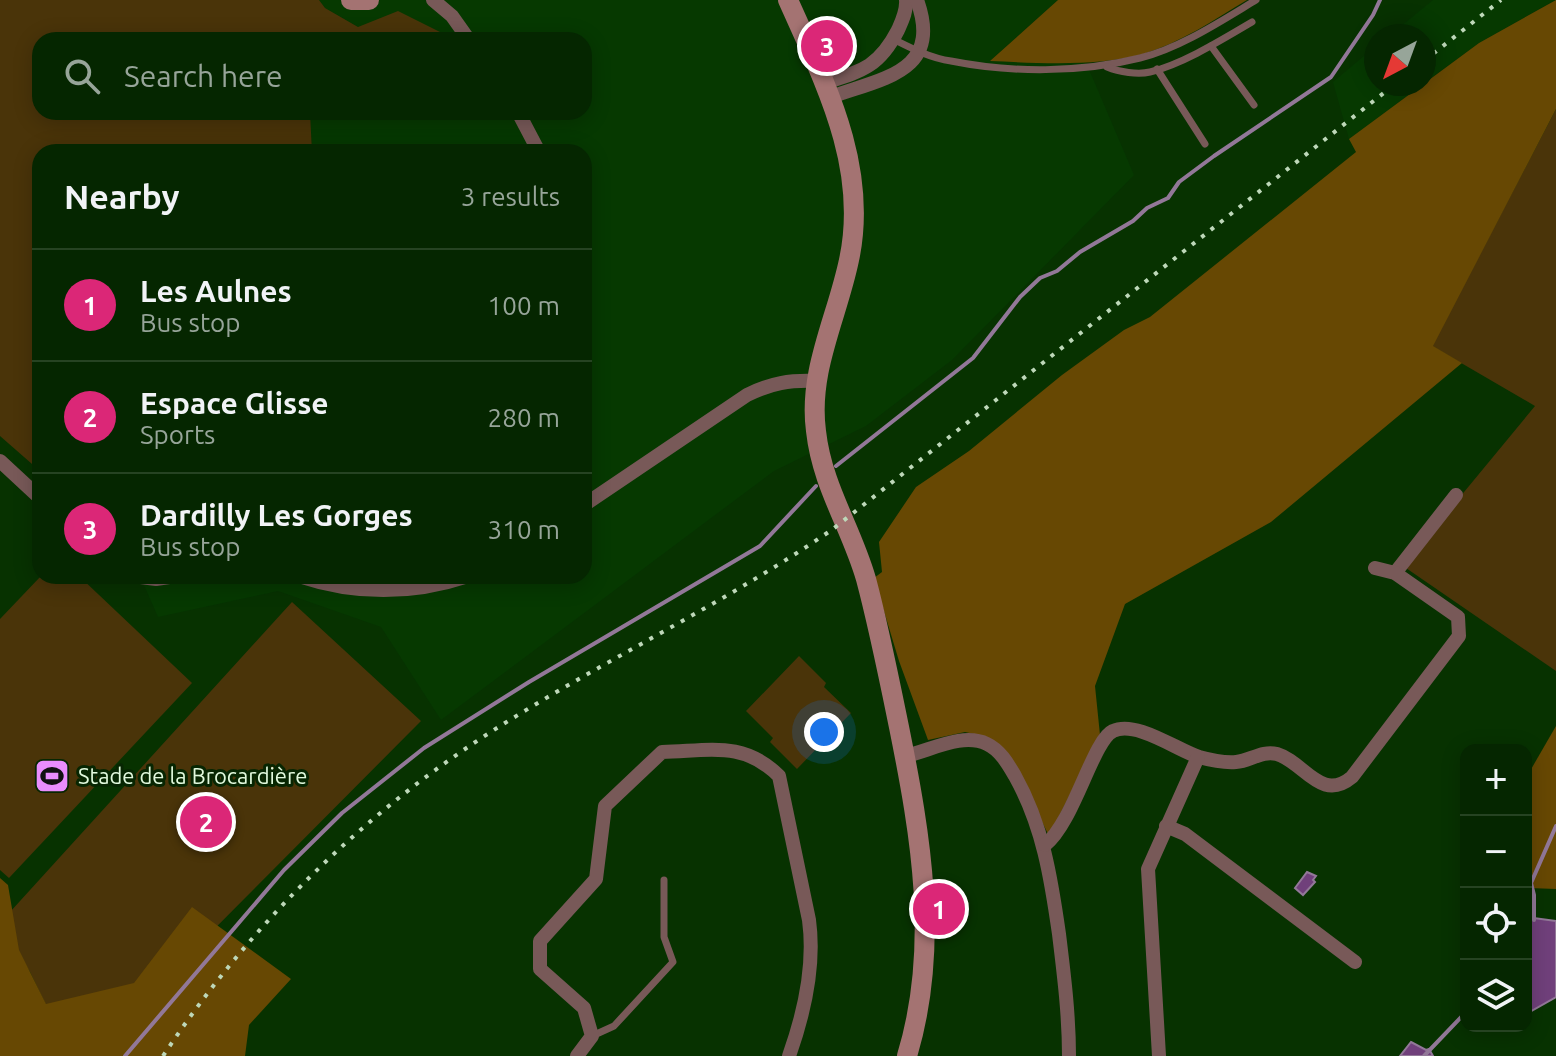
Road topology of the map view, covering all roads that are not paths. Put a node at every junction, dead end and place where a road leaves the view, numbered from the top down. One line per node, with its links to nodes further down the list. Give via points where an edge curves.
1 (351, 0): 2 (street)
2 (369, 0)
3 (417, 0): 8 (street)
4 (788, 0): 16 (street)
5 (906, 0): 11 (street)
6 (917, 0): 13 (street, via 925,32)
7 (1256, 0): 14 (lane, via 1200,33 1142,58)
8 (436, 3): 10 (street)
9 (1252, 22): 12 (lane)
10 (463, 32)
11 (893, 39): 13 (lane); 16 (street, via 874,64)
12 (1211, 46): 15 (lane); 17 (lane)
13 (920, 52): 14 (lane, via 1010,70); 16 (street, via 898,73)
14 (1106, 66): 15 (lane, via 1148,73)
15 (1157, 69): 20 (lane)
16 (828, 90): 21 (street, via 851,164 854,217 850,259)
17 (1254, 105)
18 (522, 120): 19 (street)
19 (535, 144)
20 (1205, 144)
21 (816, 381): 25 (street, via 778,382 747,395); 32 (street, via 821,465 865,577)
22 (0, 461): 23 (street)
23 (32, 491)
24 (1456, 495): 27 (street)
25 (592, 500)
26 (1375, 568): 27 (street)
27 (1395, 573): 33 (street, via 1458,617 1459,636 1352,777 1334,786 1320,782 1276,754 1237,762)
28 (326, 584): 31 (street)
29 (394, 584): 31 (street)
30 (443, 584): 31 (street)
31 (394, 592)
32 (905, 756): 35 (street, via 970,740 985,742 1020,786); 41 (street, via 926,941)
33 (1198, 757): 34 (street); 35 (street, via 1140,731 1111,732 1071,809)
34 (1166, 826): 37 (street, via 1185,834); 43 (street, via 1148,869)
35 (1045, 845): 42 (street, via 1066,986)
36 (664, 880): 38 (lane, via 664,937 673,962 614,1026)
37 (1355, 962)
38 (592, 1036): 39 (street); 40 (street, via 584,1008 540,969 540,941 596,879 605,806 662,752 739,750 764,761 779,776 809,920 803,1010)
39 (577, 1056)
40 (789, 1056)
41 (907, 1056)
42 (1069, 1056)
43 (1159, 1056)

